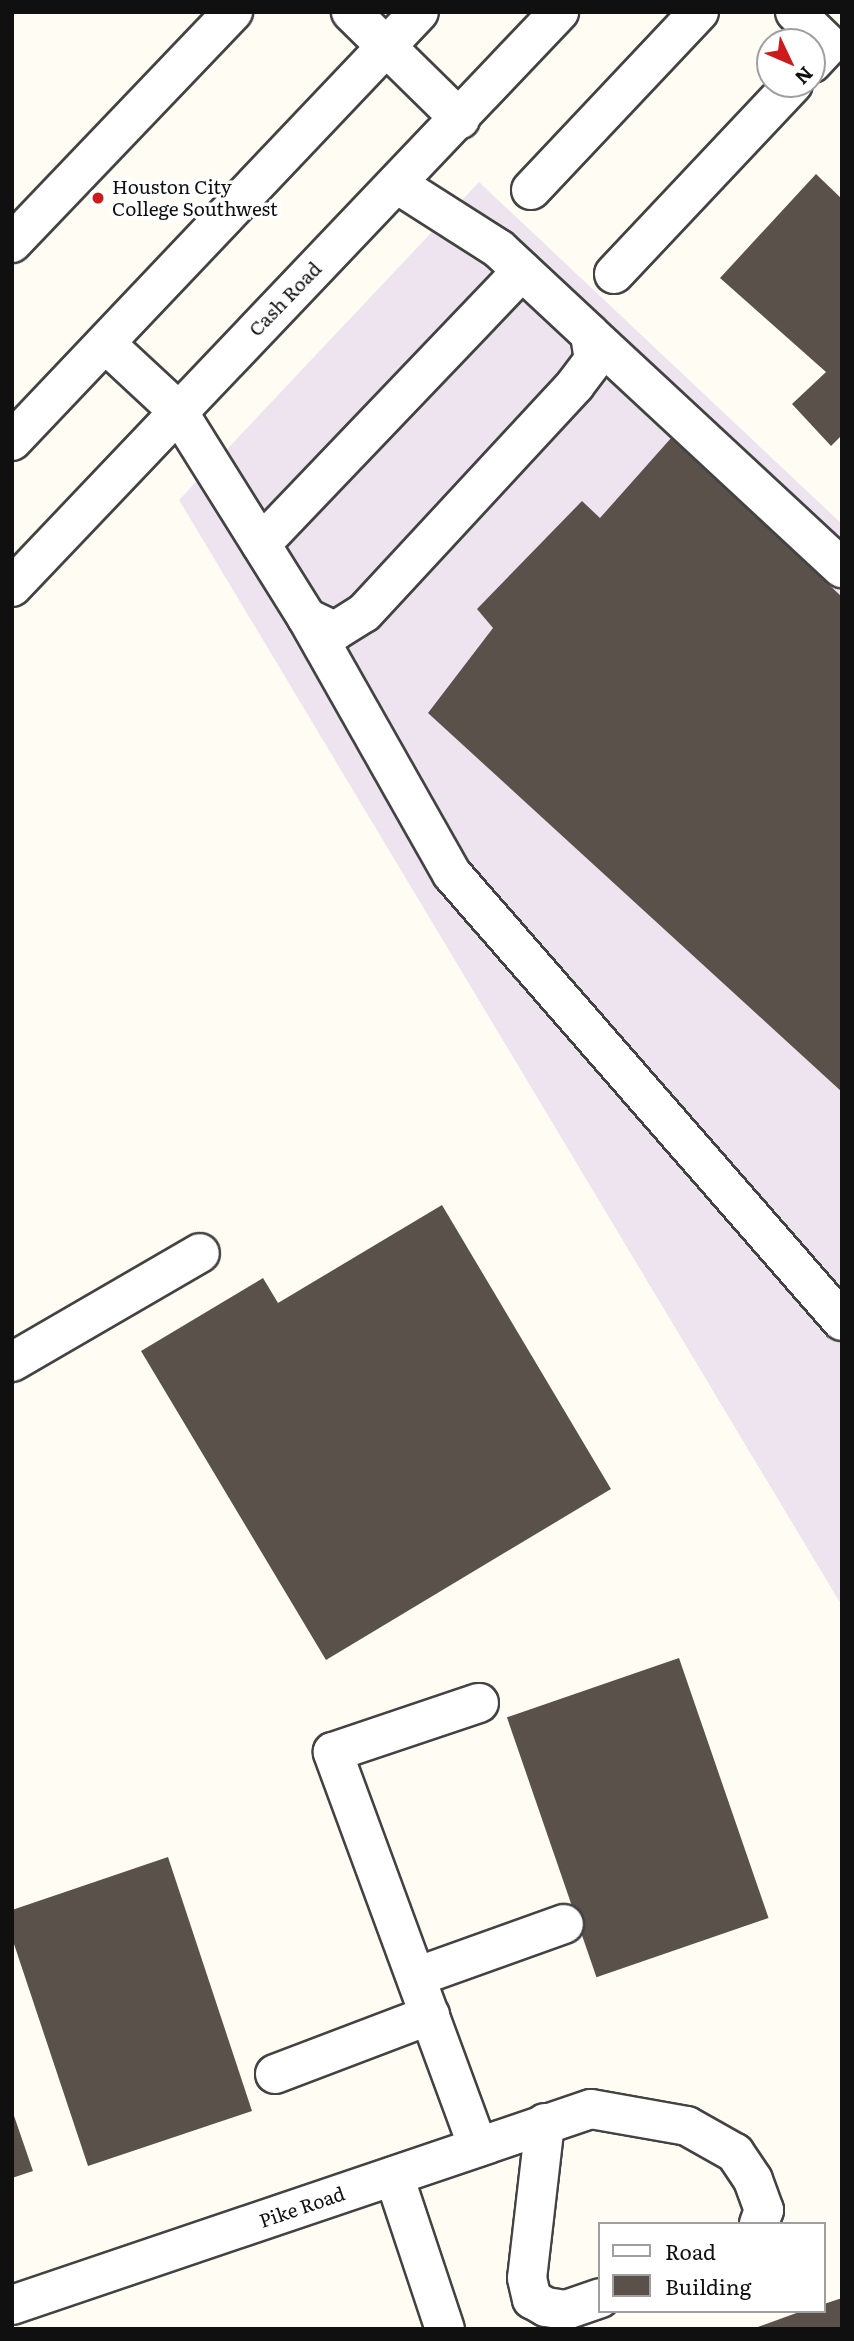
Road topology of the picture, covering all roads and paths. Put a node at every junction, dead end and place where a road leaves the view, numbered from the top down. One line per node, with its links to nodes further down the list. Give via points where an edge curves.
1 (233, 12): 13 (street)
2 (351, 12): 8 (street)
3 (419, 12): 8 (street)
4 (559, 12): 10 (street, Cash Road)
5 (698, 12): 12 (street)
6 (795, 12): 7 (street)
7 (811, 28)
8 (387, 46): 10 (street); 17 (street)
9 (780, 98): 15 (street)
10 (460, 119): 11 (street, Cash Road)
11 (397, 184): 14 (street, via 499,249); 18 (street, Cash Road)
12 (531, 190)
13 (12, 243)
14 (522, 271): 16 (street); 20 (street)
15 (614, 274)
16 (590, 334): 21 (street); 23 (street, via 594,360 575,385 364,613 335,631)
17 (106, 344): 18 (street); 19 (street)
18 (177, 410): 20 (street); 22 (street, Cash Road)
19 (12, 441)
20 (261, 544): 23 (street)
21 (842, 568)
22 (12, 587)
23 (307, 618): 25 (street, via 452,874)
24 (200, 1253): 26 (street)
25 (842, 1321)
26 (12, 1362)
27 (479, 1703): 29 (street, via 332,1752)
28 (564, 1924): 29 (street)
29 (416, 1977): 30 (street)
30 (430, 2015): 31 (street); 33 (street)
31 (275, 2074)
32 (545, 2123): 33 (street, Pike Road); 35 (street, Pike Road, via 591,2109 687,2126 736,2152 764,2210); 36 (street, via 527,2278 532,2299 566,2310)
33 (478, 2147): 34 (street, Pike Road)
34 (394, 2176): 37 (street, Pike Road); 38 (street)
35 (761, 2222)
36 (598, 2299)
37 (12, 2305)
38 (435, 2326)

